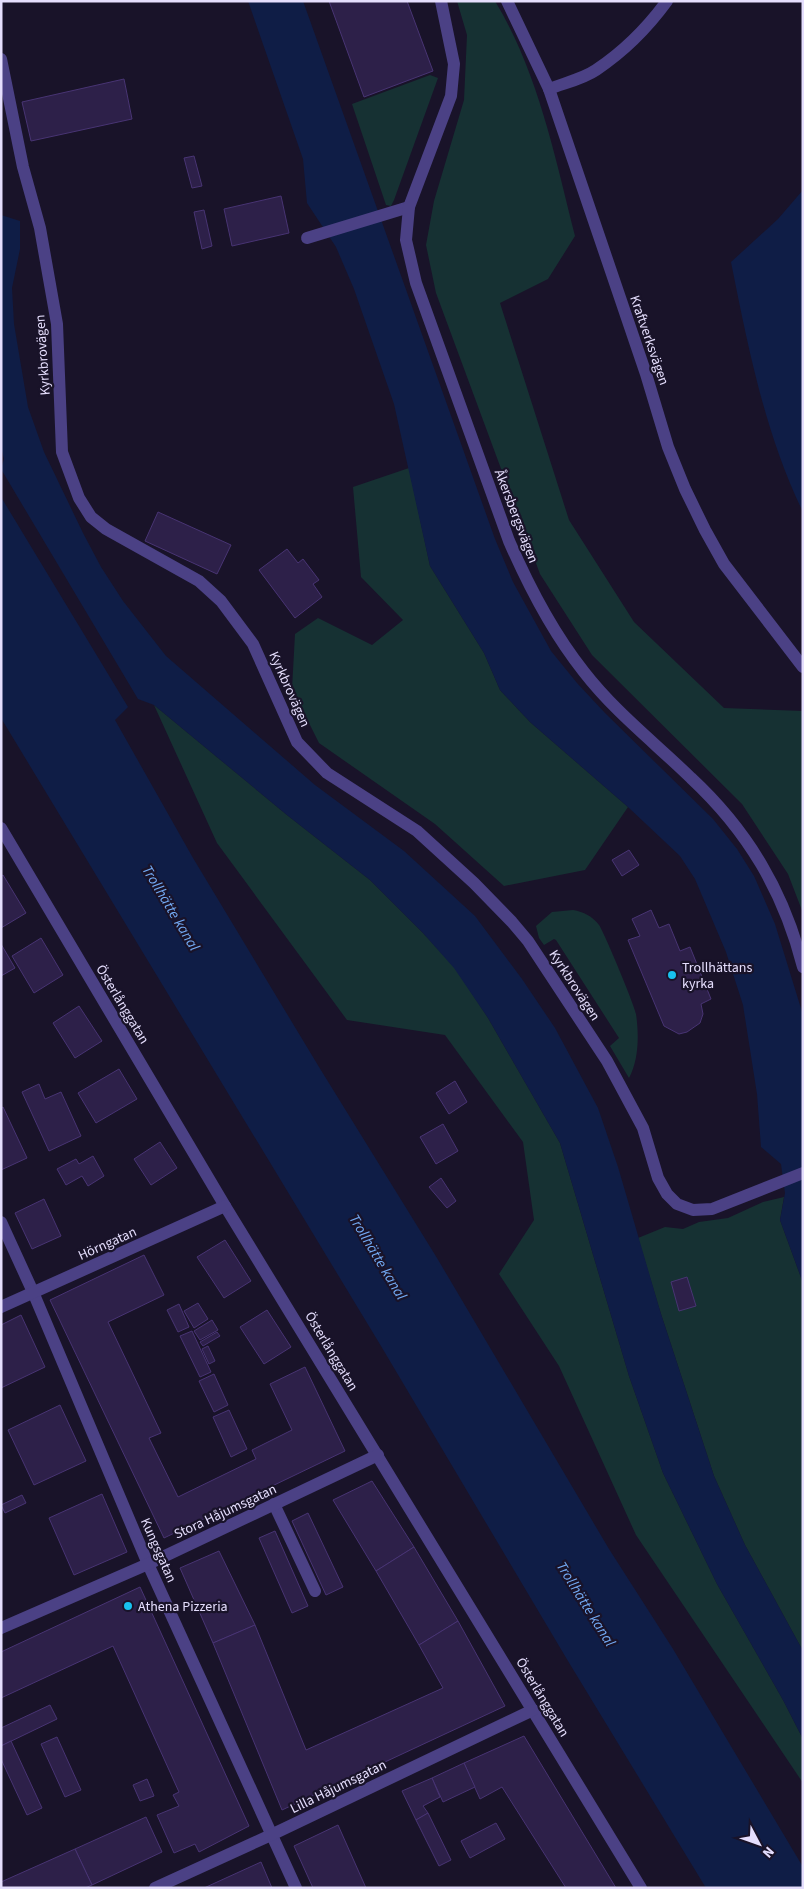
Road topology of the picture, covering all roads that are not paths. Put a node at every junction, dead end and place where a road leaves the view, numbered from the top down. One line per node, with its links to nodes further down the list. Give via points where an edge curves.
1 (441, 1): 6 (street, Åkersbergsvägen, via 454,64 451,96)
2 (507, 1): 5 (street, Kraftverksvägen)
3 (667, 1): 5 (street, via 628,44 595,71)
4 (1, 59): 11 (street, Kyrkbrovägen, via 23,167 40,228 57,324 62,452 79,498 91,517 106,529 199,581 221,601 253,644 297,742 327,773 417,831 512,922 607,1061 643,1128 658,1178 677,1204 693,1210 712,1209)
5 (549, 89): 8 (street, Kraftverksvägen, via 668,447 685,489 724,564)
6 (409, 207): 7 (street); 10 (street, Åkersbergsvägen, via 406,240 416,283 526,580 584,672 616,708 710,797 745,838 780,897)
7 (307, 238)
8 (803, 667)
9 (3, 834): 12 (street, Österlånggatan)
10 (803, 967)
11 (803, 1173)
12 (225, 1206): 14 (street, Hörngatan); 16 (street, Österlånggatan)
13 (1, 1222): 14 (street, Kungsgatan)
14 (33, 1292): 15 (street, Hörngatan); 18 (street, Kungsgatan)
15 (1, 1307)
16 (378, 1455): 17 (street, Stora Håjumsgatan); 21 (street, Österlånggatan)
17 (274, 1504): 18 (street, Stora Håjumsgatan); 19 (street)
18 (148, 1564): 20 (street, Stora Håjumsgatan); 22 (street, Kungsgatan)
19 (315, 1591)
20 (1, 1628)
21 (533, 1710): 22 (street, Lilla Håjumsgatan); 25 (street, Österlånggatan)
22 (271, 1834): 23 (street, Lilla Håjumsgatan); 24 (street, Kungsgatan)
23 (155, 1888)
24 (296, 1888)
25 (641, 1888)

